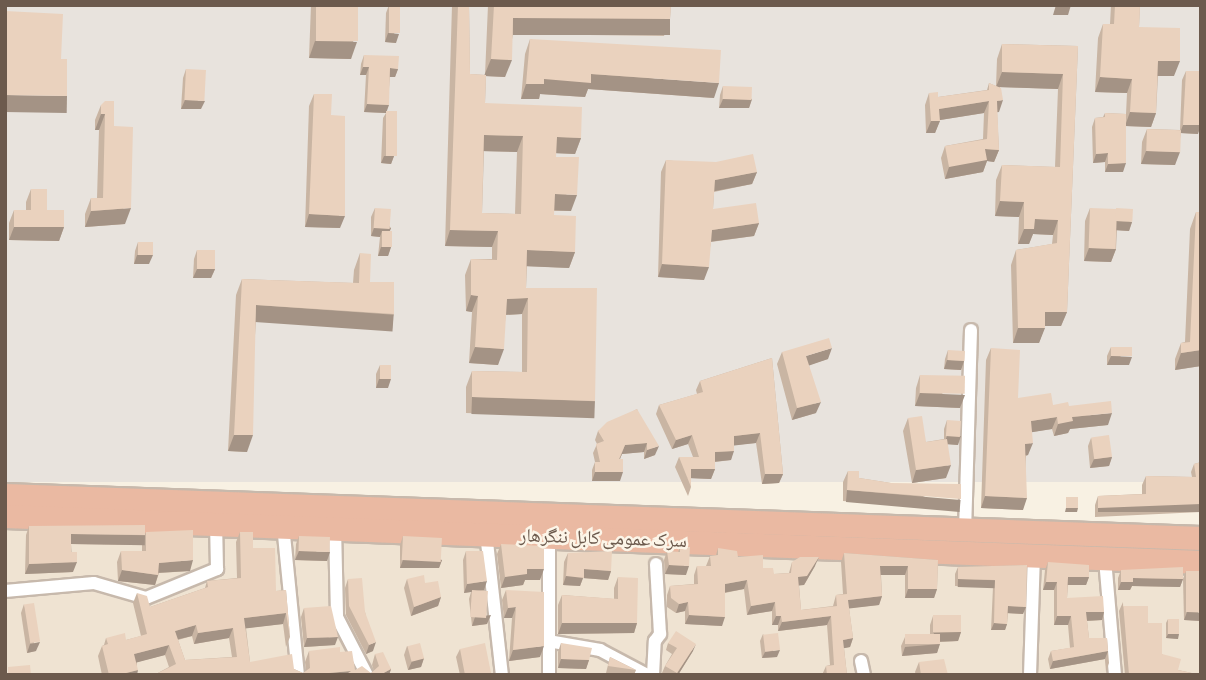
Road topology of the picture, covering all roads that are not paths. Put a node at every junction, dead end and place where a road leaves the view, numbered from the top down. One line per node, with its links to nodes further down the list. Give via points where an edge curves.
1 (971, 330): 7 (street)
2 (5, 495): 7 (highway, سرک عمومی کابل ننگرهار)
3 (5, 516): 4 (highway, سرک عمومی کابل ننگرهار)
4 (216, 523): 5 (highway, سرک عمومی کابل ننگرهار); 16 (street, via 217,569 146,598 94,583)
5 (283, 525): 6 (highway, سرک عمومی کابل ننگرهار); 18 (street)
6 (335, 527): 8 (highway, سرک عمومی کابل ننگرهار); 19 (street, via 337,617)
7 (965, 530): 10 (highway, سرک عمومی کابل ننگرهار); 11 (street)
8 (486, 533): 9 (highway, سرک عمومی کابل ننگرهار); 20 (street)
9 (549, 535): 11 (highway, سرک عمومی کابل ننگرهار); 17 (street)
10 (1201, 538)
11 (965, 553): 12 (highway, سرک عمومی کابل ننگرهار)
12 (1034, 556): 13 (highway, سرک عمومی کابل ننگرهار); 24 (street)
13 (1105, 559): 14 (highway, سرک عمومی کابل ننگرهار); 25 (street)
14 (1201, 562)
15 (656, 564): 23 (street, via 660,634 655,640)
16 (5, 592)
17 (548, 641): 21 (street); 22 (street, via 600,650)
18 (298, 675)
19 (367, 675)
20 (502, 675)
21 (548, 675)
22 (647, 675)
23 (653, 675)
24 (1030, 675)
25 (1115, 675)

